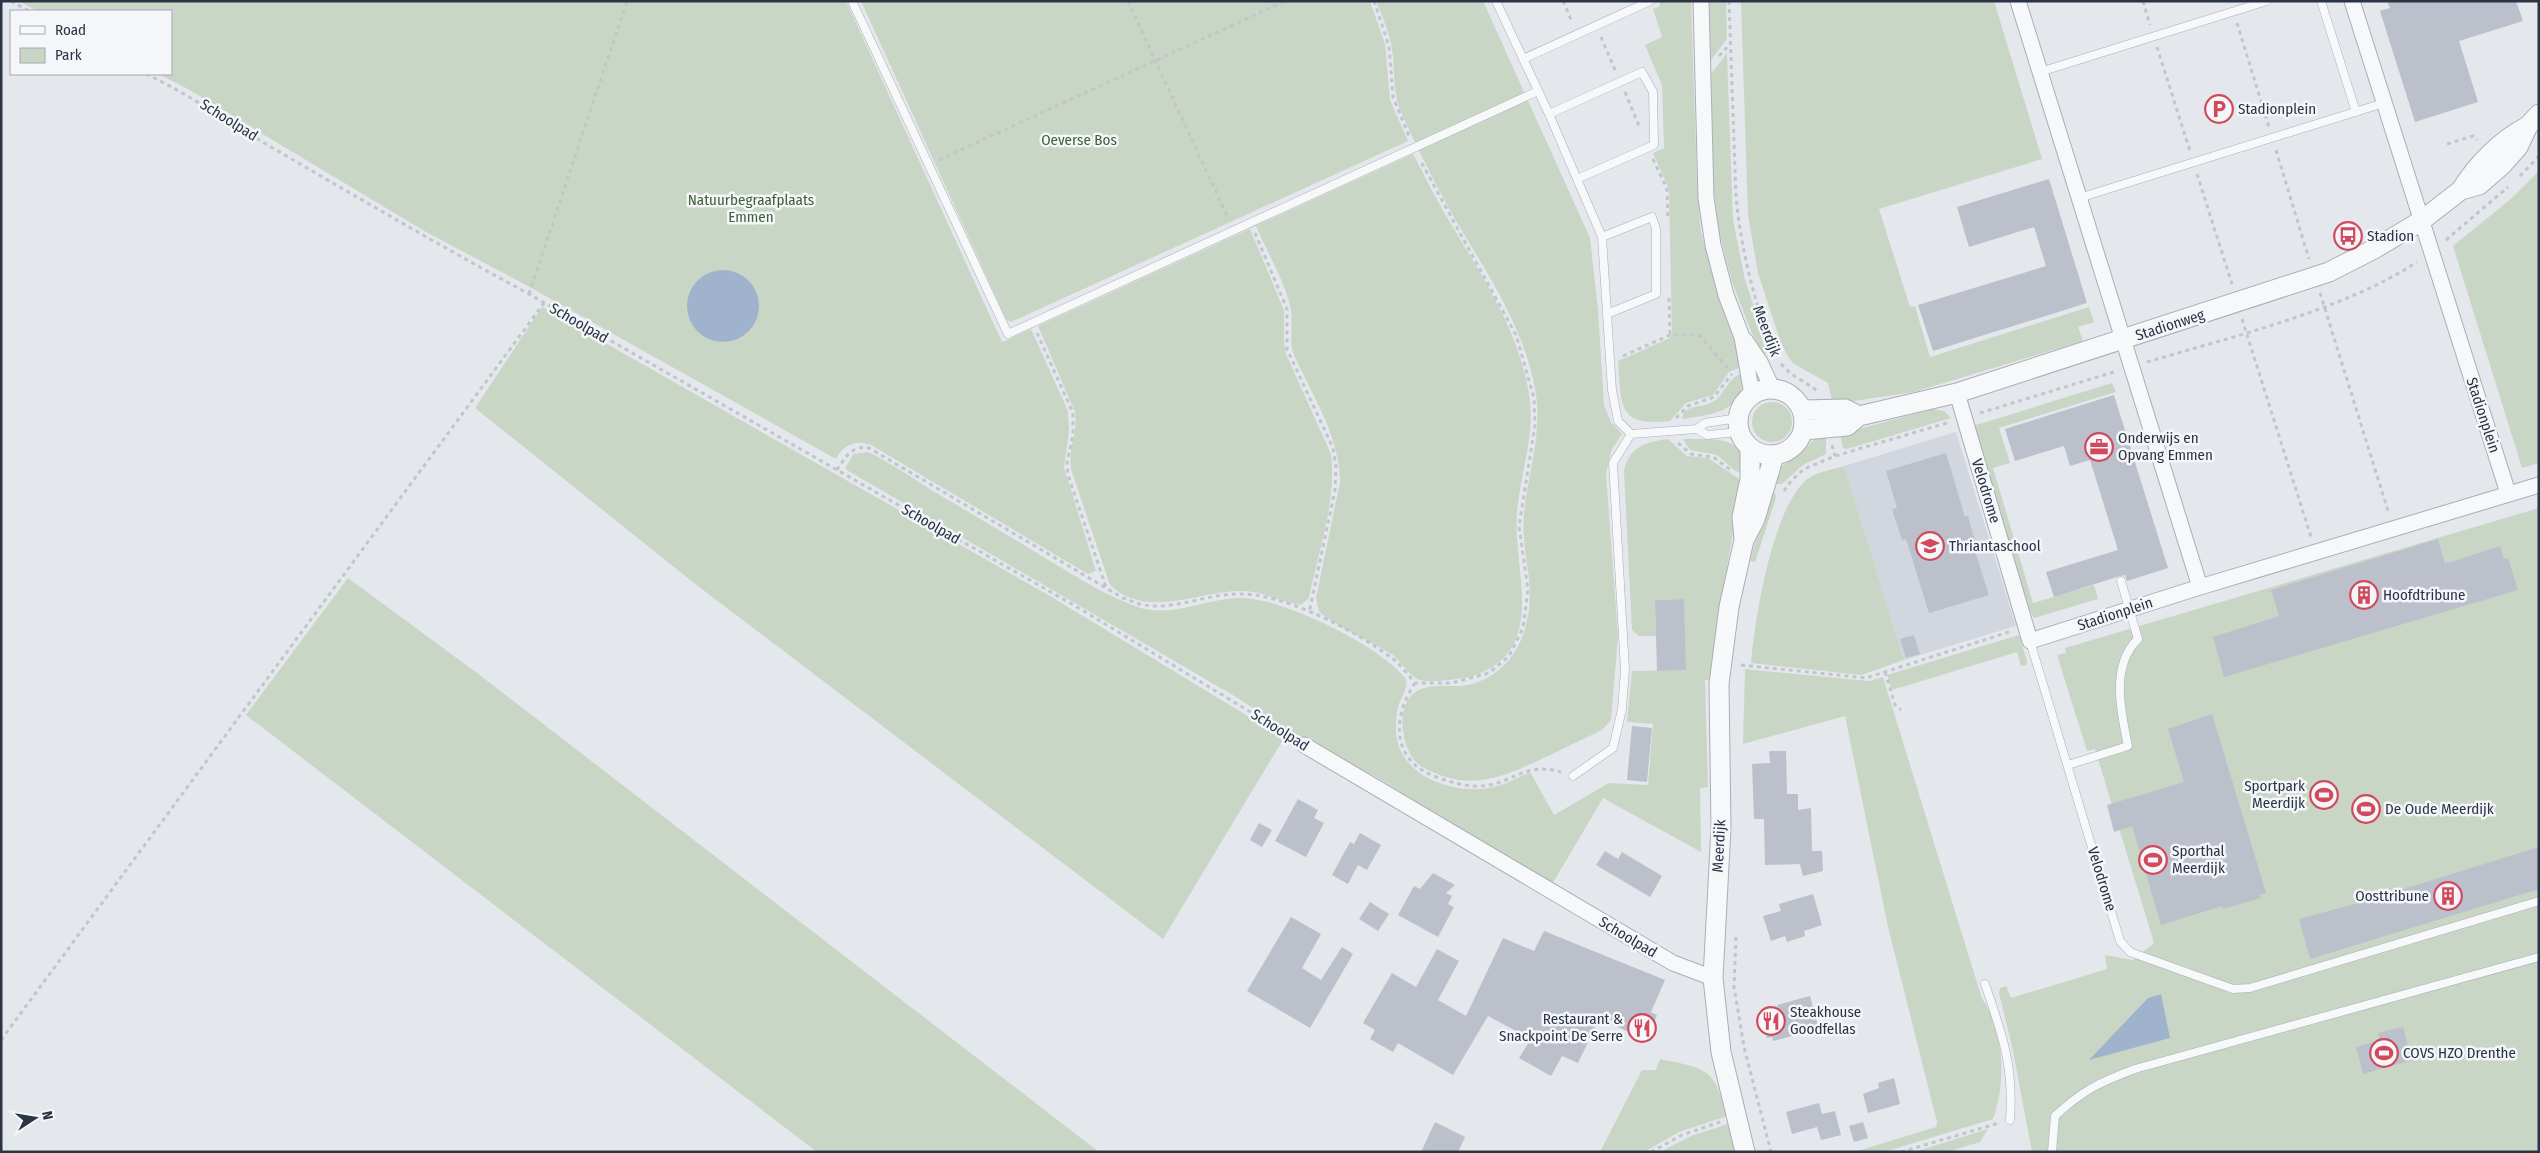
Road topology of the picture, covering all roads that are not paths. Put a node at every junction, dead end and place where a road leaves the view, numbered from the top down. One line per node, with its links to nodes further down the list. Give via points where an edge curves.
1 (852, 1): 11 (lane, via 1008,334)
2 (1496, 1): 9 (lane)
3 (1650, 1): 9 (lane)
4 (1701, 1): 22 (street, Meerdijk, via 1706,198 1712,245 1726,295)
5 (2018, 1): 10 (street)
6 (2268, 1): 10 (lane)
7 (2321, 1): 13 (lane)
8 (2352, 1): 12 (street, Stadionplein)
9 (1523, 58): 11 (lane)
10 (2040, 72): 17 (street)
11 (1538, 91): 14 (lane)
12 (2384, 103): 13 (lane); 18 (street, Stadionplein)
13 (2356, 112): 17 (lane)
14 (1549, 114): 16 (lane); 16 (lane, via 1642,72 1653,92 1654,145)
15 (2534, 120): 18 (street, Stadionweg, via 2518,148 2502,165 2478,185 2462,190)
16 (1577, 179): 19 (lane)
17 (2079, 198): 21 (street)
18 (2421, 221): 21 (street, Stadionweg, via 2329,272); 36 (street, Stadionplein)
19 (1602, 237): 20 (lane); 20 (lane, via 1652,217 1656,229 1656,294)
20 (1607, 314): 31 (lane, via 1618,421)
21 (2122, 340): 24 (street, Stadionweg); 38 (street)
22 (1754, 365): 23 (street, Meerdijk); 25 (street, Meerdijk)
23 (1772, 388): 25 (street); 26 (street, via 1791,395)
24 (1957, 393): 27 (street, Stadionweg, via 1859,416 1845,409); 40 (street, Velodrome)
25 (1752, 394): 28 (street, via 1740,409)
26 (1803, 410): 27 (street, Stadionweg); 30 (street)
27 (1826, 420): 30 (street, Stadionweg)
28 (1739, 425): 29 (lane, via 1705,423); 29 (lane, via 1707,434); 32 (street)
29 (1696, 429): 31 (lane)
30 (1804, 430): 33 (street, via 1796,444)
31 (1632, 434): 43 (lane, via 1613,463 1625,670 1622,709 1613,748)
32 (1750, 448): 33 (street); 34 (street, Meerdijk)
33 (1774, 456): 34 (street, Meerdijk)
34 (1757, 482): 46 (street, Meerdijk, via 1755,518 1744,540 1729,607 1719,684 1721,828)
35 (2539, 485): 36 (street)
36 (2508, 494): 38 (street, Stadionplein)
37 (2121, 582): 39 (lane)
38 (2200, 587): 39 (street, Stadionplein)
39 (2129, 609): 40 (street, Stadionplein); 42 (lane, via 2138,639 2130,647 2121,676 2119,701 2128,746)
40 (2028, 634): 42 (lane, Velodrome)
41 (1304, 745): 46 (street, Schoolpad, via 1673,963)
42 (2068, 765): 44 (lane, Velodrome, via 2120,941 2130,952 2233,989 2250,988)
43 (1573, 776)
44 (2539, 901)
45 (2539, 957): 50 (lane, via 2098,1082 2055,1116)
46 (1713, 978): 49 (street, Meerdijk, via 1721,1052)
47 (1986, 984): 48 (lane, via 2006,1044 2013,1087)
48 (2010, 1120)
49 (1745, 1152)
50 (2052, 1152)

